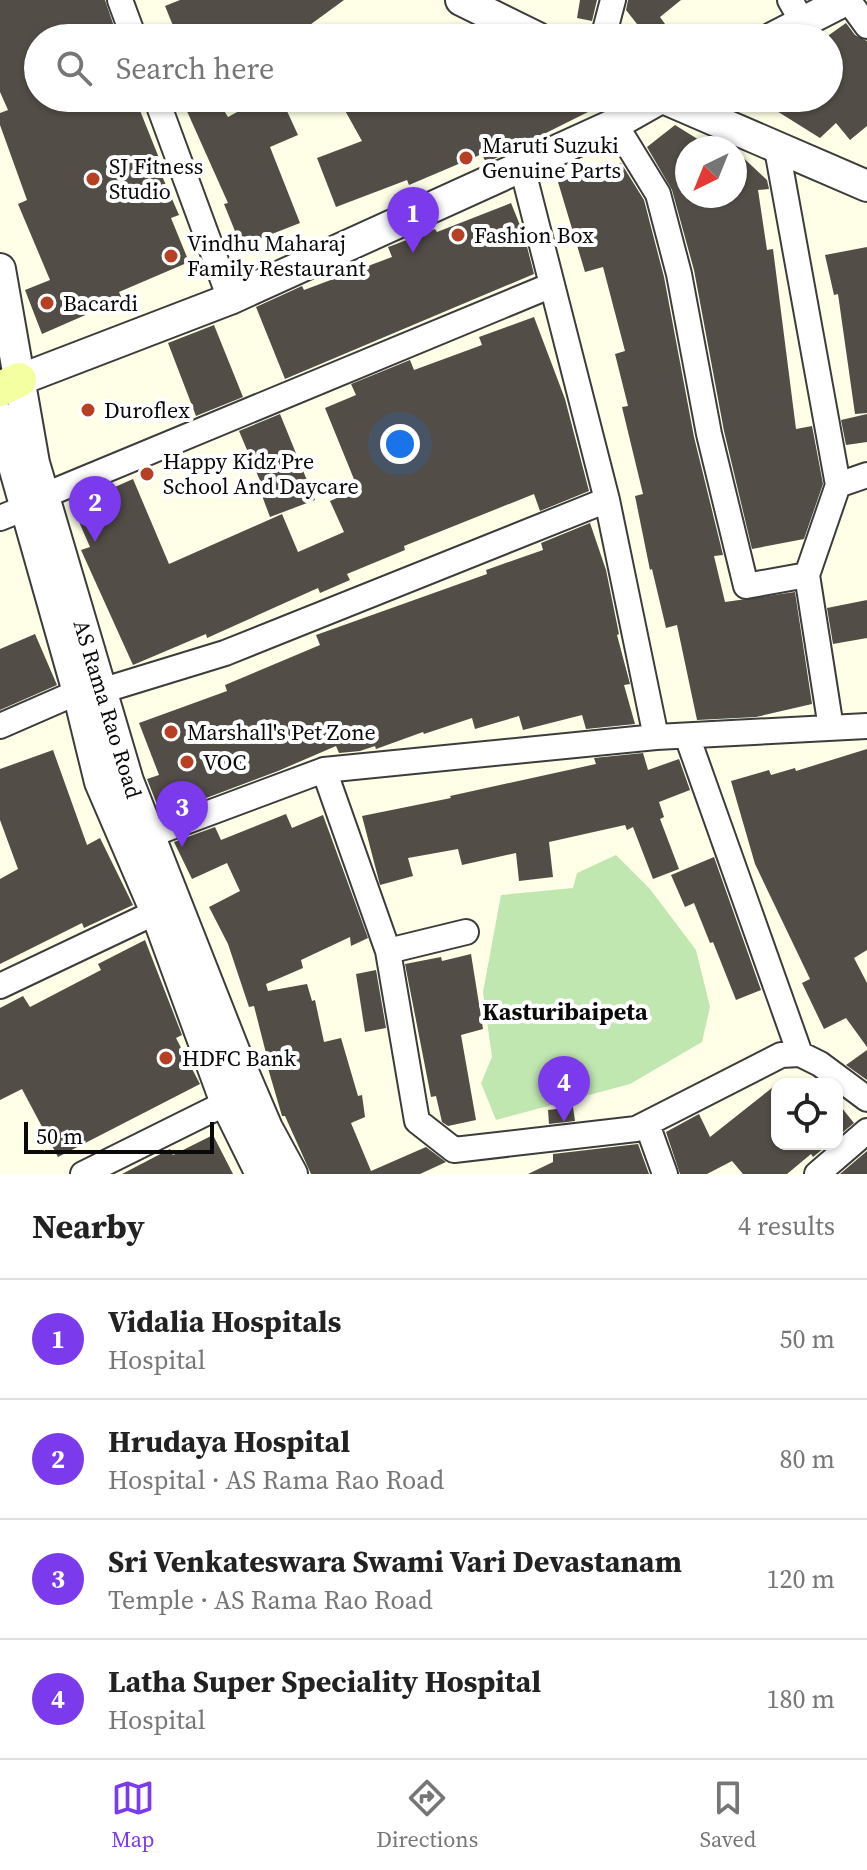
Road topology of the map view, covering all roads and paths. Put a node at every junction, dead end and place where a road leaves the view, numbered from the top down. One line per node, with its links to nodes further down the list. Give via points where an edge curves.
1 (120, 0): 6 (street)
2 (461, 0): 7 (street)
3 (613, 0): 8 (street)
4 (847, 0): 5 (street); 9 (street)
5 (796, 11)
6 (129, 24)
7 (510, 24)
8 (607, 24)
9 (867, 26)
10 (161, 112): 19 (street)
11 (637, 112): 13 (street)
12 (694, 112): 14 (street)
13 (615, 124): 15 (street); 26 (street, via 658,194 746,586)
14 (777, 149): 16 (street); 23 (street)
15 (522, 167): 18 (street); 19 (street)
16 (867, 186)
17 (0, 269): 20 (street, AS Rama Rao Road)
18 (552, 285): 24 (street); 25 (street)
19 (230, 299): 20 (street)
20 (9, 384): 25 (street, AS Rama Rao Road, via 34,463)
21 (0, 417): 25 (street, AS Rama Rao Road)
22 (867, 475): 23 (street)
23 (838, 485): 26 (street)
24 (607, 500): 27 (street, via 225,653); 32 (street)
25 (23, 507): 27 (street, AS Rama Rao Road)
26 (807, 575): 30 (street)
27 (90, 692): 28 (street); 34 (street, AS Rama Rao Road); 35 (street, AS Rama Rao Road, via 100,782)
28 (0, 726)
29 (867, 726): 30 (street)
30 (831, 728): 31 (street)
31 (687, 736): 32 (street); 39 (street)
32 (656, 737): 33 (street)
33 (324, 770): 34 (street); 37 (street)
34 (150, 835): 46 (street, AS Rama Rao Road, via 235,1053)
35 (156, 912): 38 (street); 41 (street, AS Rama Rao Road)
36 (466, 932): 37 (street)
37 (388, 951): 42 (street, via 417,1121 454,1150)
38 (0, 986)
39 (800, 1054): 40 (street); 42 (street, via 781,1055)
40 (867, 1099)
41 (226, 1103): 44 (street); 45 (street, AS Rama Rao Road)
42 (647, 1124): 47 (street)
43 (867, 1131): 48 (street)
44 (83, 1174)
45 (261, 1174)
46 (292, 1174)
47 (665, 1174)
48 (817, 1174)

